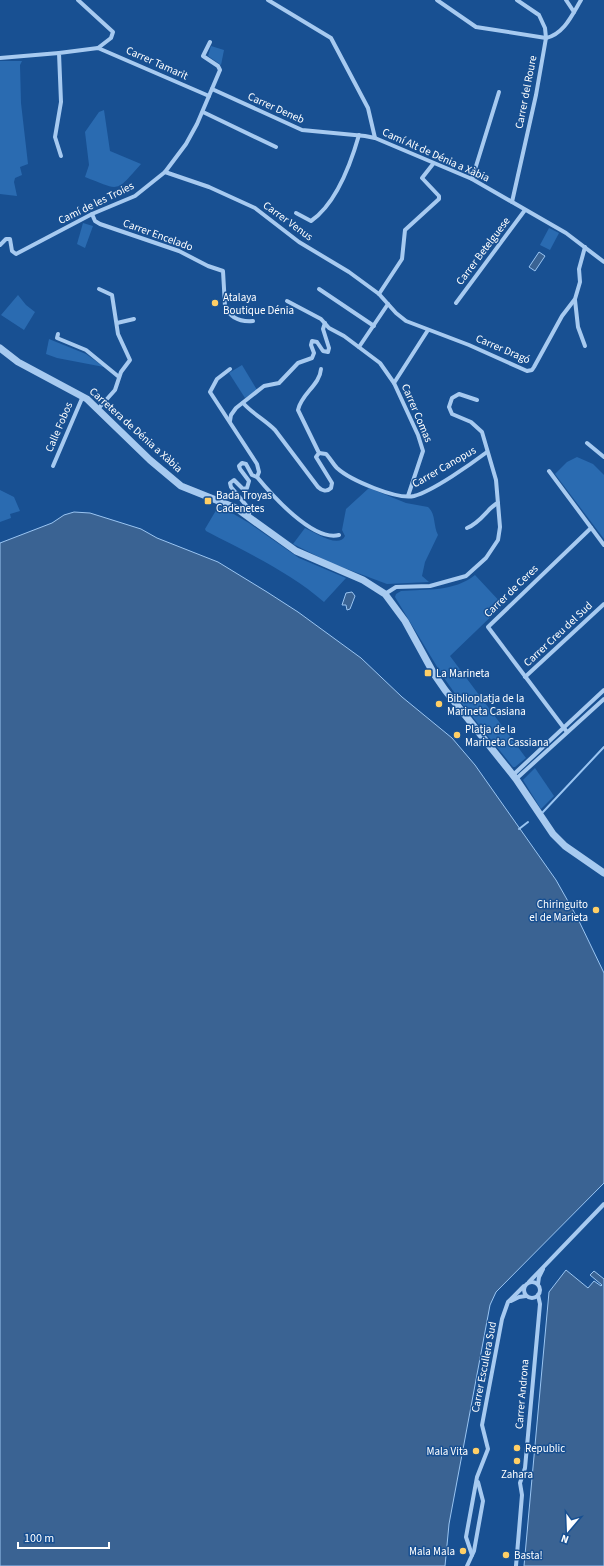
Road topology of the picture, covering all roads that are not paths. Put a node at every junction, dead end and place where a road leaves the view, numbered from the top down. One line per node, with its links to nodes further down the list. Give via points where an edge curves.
1 (78, 0): 10 (street, via 113,32 111,38)
2 (268, 0): 18 (street, Camí Alt de Dénia a Xàbia, via 331,38 368,108)
3 (437, 0): 8 (street, via 476,27)
4 (517, 0): 8 (street, via 539,15)
5 (566, 0): 7 (street)
6 (581, 0): 7 (street)
7 (574, 12): 8 (street, via 564,26)
8 (546, 38): 24 (street, Carrer del Roure)
9 (210, 42): 13 (street, Camí de les Troies, via 203,56 220,70)
10 (98, 48): 11 (street); 15 (street, Carrer Tamarit)
11 (59, 53): 12 (street); 20 (street, via 61,102 55,137)
12 (0, 58)
13 (212, 89): 15 (street, Camí de les Troies); 17 (street, Carrer Deneb, via 302,130)
14 (499, 92): 23 (street)
15 (209, 96): 16 (street, Camí de les Troies)
16 (203, 112): 19 (street); 22 (street, Camí de les Troies, via 186,144)
17 (359, 135): 18 (street, Carrer Deneb); 26 (street, via 344,176 326,206 311,221)
18 (375, 138): 21 (street, Camí Alt de Dénia a Xàbia)
19 (276, 147)
20 (61, 156)
21 (432, 164): 23 (street, Camí Alt de Dénia a Xàbia); 33 (street, via 422,178 439,199 405,230 402,259)
22 (165, 172): 27 (street, Camí de les Troies, via 135,196); 33 (street, Carrer Venus, via 209,187 255,208 299,242 349,272)
23 (472, 179): 24 (street, Camí Alt de Dénia a Xàbia)
24 (512, 202): 25 (street, Camí Alt de Dénia a Xàbia)
25 (525, 210): 29 (street, Camí Alt de Dénia a Xàbia, via 558,228); 36 (street, Carrer Betelguese)
26 (296, 213)
27 (92, 214): 28 (street, Camí de les Troies, via 16,254 12,251 10,239 6,239); 39 (street, Carrer Encelado, via 93,219 100,224 179,251 208,266 223,270 227,311 240,320)
28 (0, 246)
29 (585, 247): 30 (street, Camí Alt de Dénia a Xàbia); 34 (street, Carrer Dragó, via 579,268 580,282)
30 (604, 262)
31 (99, 289): 40 (street, via 112,295)
32 (319, 289): 42 (street)
33 (379, 294): 37 (street, Carrer Venus)
34 (575, 300): 43 (street, Carrer Dragó, via 562,316 530,371); 45 (street, via 578,327)
35 (287, 301): 41 (street, Carrer Comas)
36 (456, 303)
37 (388, 304): 42 (street); 43 (street, Carrer Dragó, via 406,321)
38 (134, 319): 40 (street)
39 (253, 321)
40 (117, 323): 50 (street, via 118,334 130,360)
41 (325, 323): 47 (street, Carrer Comas); 54 (street, via 323,329 328,352 323,351 317,342 312,341 312,358 298,363 282,381 268,384)
42 (374, 326): 47 (street)
43 (428, 330): 51 (street, Carrer Comas)
44 (58, 334): 50 (street, via 57,338 86,350)
45 (585, 346)
46 (0, 348): 52 (street, Carretera de Dénia a Xàbia, via 18,362)
47 (359, 348): 51 (street, Carrer Comas, via 380,363)
48 (230, 369): 56 (street, via 217,379 210,392)
49 (321, 369): 59 (street, Carrer Canopus, via 319,378 299,404 298,410)
50 (119, 377): 55 (street, via 115,390)
51 (394, 383): 64 (street, Carrer Comas, via 423,451)
52 (83, 396): 55 (street, Carretera de Dénia a Xàbia); 61 (street, Calle Fobos)
53 (477, 400): 58 (street, via 459,394 452,398 449,407 456,416 471,422 482,432)
54 (243, 403): 56 (street, via 231,415); 59 (street, Carrer Canopus, via 275,430 318,487 326,491 332,484 316,459)
55 (98, 409): 66 (street, Carretera de Dénia a Xàbia, via 150,460 181,486 224,502)
56 (230, 421): 63 (street, via 257,464)
57 (588, 443): 60 (street)
58 (487, 452): 64 (street, Carrer Canopus, via 432,487); 65 (street, Carrer Canopus, via 495,473)
59 (319, 453): 64 (street, Carrer Canopus, via 326,454 337,468 350,476 383,490)
60 (604, 457)
61 (53, 466)
62 (549, 471): 68 (street)
63 (257, 477): 66 (street, via 242,463 239,467 249,481 249,486 243,489 234,480 230,483 250,510); 69 (street, via 280,503 301,520 325,534)
64 (408, 496)
65 (498, 503): 67 (street, via 478,523); 71 (street, Carrer Canopus, via 499,537 474,571 446,583 396,587)
66 (248, 516): 71 (street, Carretera de Dénia a Xàbia, via 300,554 363,580)
67 (467, 528)
68 (591, 528): 70 (street); 73 (street, Carrer de Ceres, via 488,626)
69 (339, 535)
70 (604, 545)
71 (385, 594): 78 (street, Carretera de Dénia a Xàbia, via 405,621 445,690)
72 (604, 604): 73 (street, Carrer Creu del Sud)
73 (525, 677): 76 (street, Carrer de Ceres)
74 (604, 690): 76 (street)
75 (604, 698): 77 (street)
76 (564, 727): 77 (street, Carrer de Ceres); 78 (street)
77 (567, 732): 78 (street)
78 (514, 777): 79 (street, Carretera de Dénia a Xàbia, via 556,837)
79 (604, 873)
80 (604, 1204): 81 (street)
81 (545, 1265): 82 (street); 83 (street, via 538,1277)
82 (529, 1282): 83 (street); 84 (street)
83 (538, 1284): 85 (street)
84 (524, 1286): 86 (street); 87 (street)
85 (538, 1295): 86 (street, via 531,1298); 93 (street, Carrer Androna, via 540,1304 525,1468 520,1483 522,1495)
86 (526, 1296): 87 (street, via 514,1299)
87 (505, 1306): 88 (street, Carrer Escullera Sud, via 483,1420 488,1449)
88 (477, 1477): 89 (street, Carrer Escullera Sud, via 466,1537); 90 (street, via 483,1501)
89 (468, 1541): 90 (street); 91 (street, Carrer Escullera Sud)
90 (476, 1542): 91 (street)
91 (472, 1555): 92 (street)
92 (468, 1566)
93 (516, 1566)

